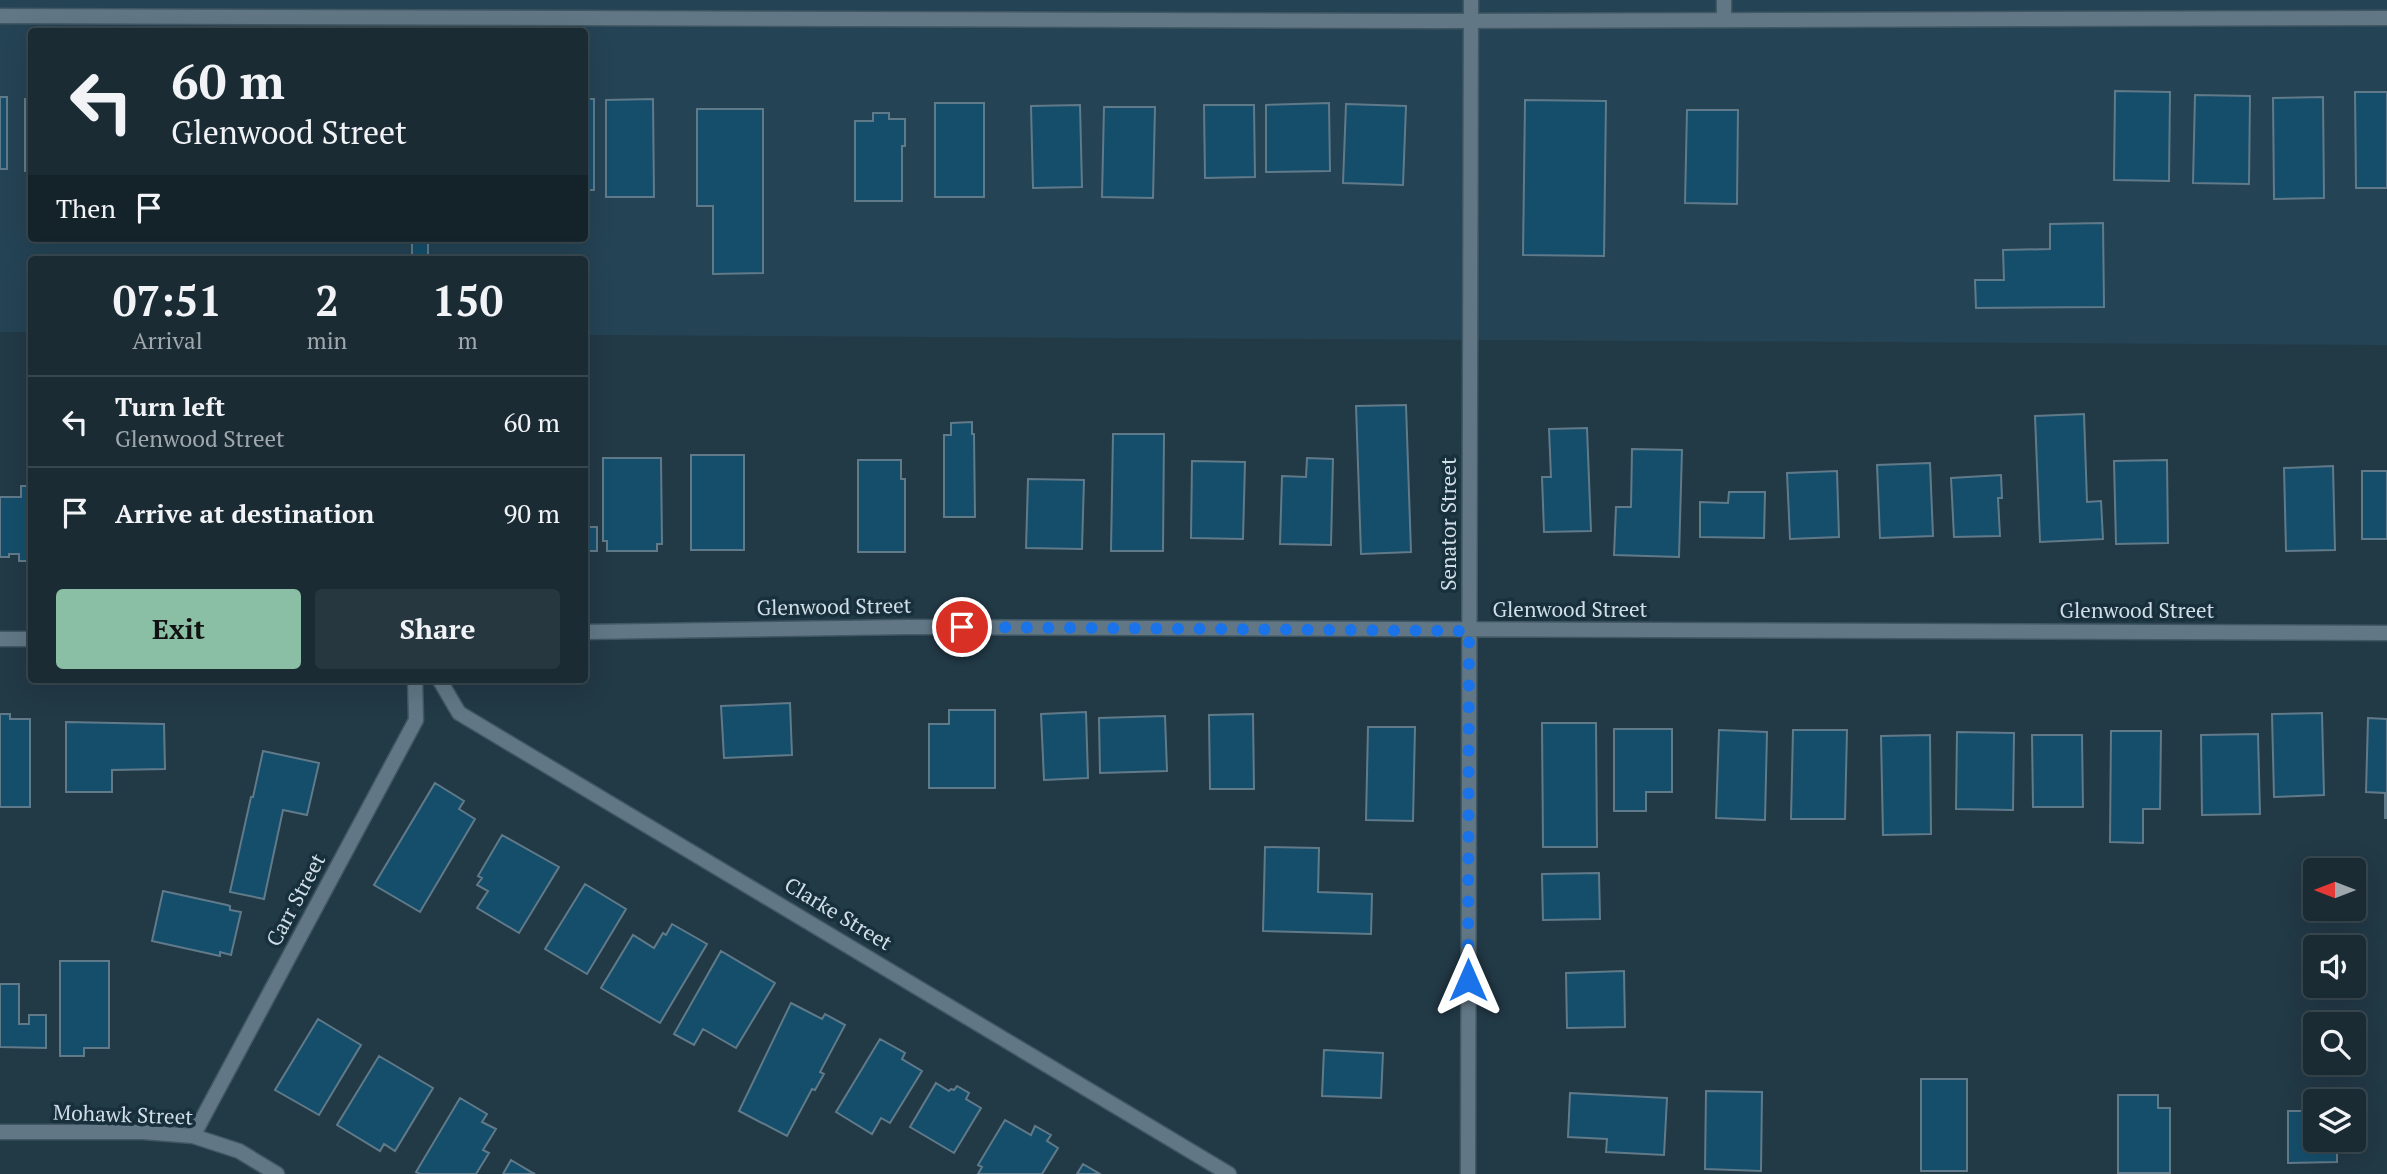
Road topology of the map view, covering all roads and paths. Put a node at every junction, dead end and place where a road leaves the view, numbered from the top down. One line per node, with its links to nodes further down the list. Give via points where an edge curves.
1 (1471, 0): 6 (street, Senator Street)
2 (1724, 0): 5 (street)
3 (0, 16): 6 (street)
4 (2387, 18): 5 (street)
5 (1724, 20): 6 (street)
6 (1471, 21): 7 (street, Senator Street)
7 (1469, 631): 8 (street, Glenwood Street, via 909,627); 9 (street, Glenwood Street); 18 (street, Senator Street)
8 (588, 632)
9 (2387, 633)
10 (0, 639): 11 (street)
11 (28, 639)
12 (415, 683): 15 (street, Carr Street, via 416,720)
13 (441, 683): 17 (street, Clarke Street, via 459,713)
14 (0, 1132): 15 (street, Mohawk Street)
15 (193, 1136): 16 (street, Mohawk Street, via 239,1151)
16 (277, 1174)
17 (1229, 1174)
18 (1468, 1174)

